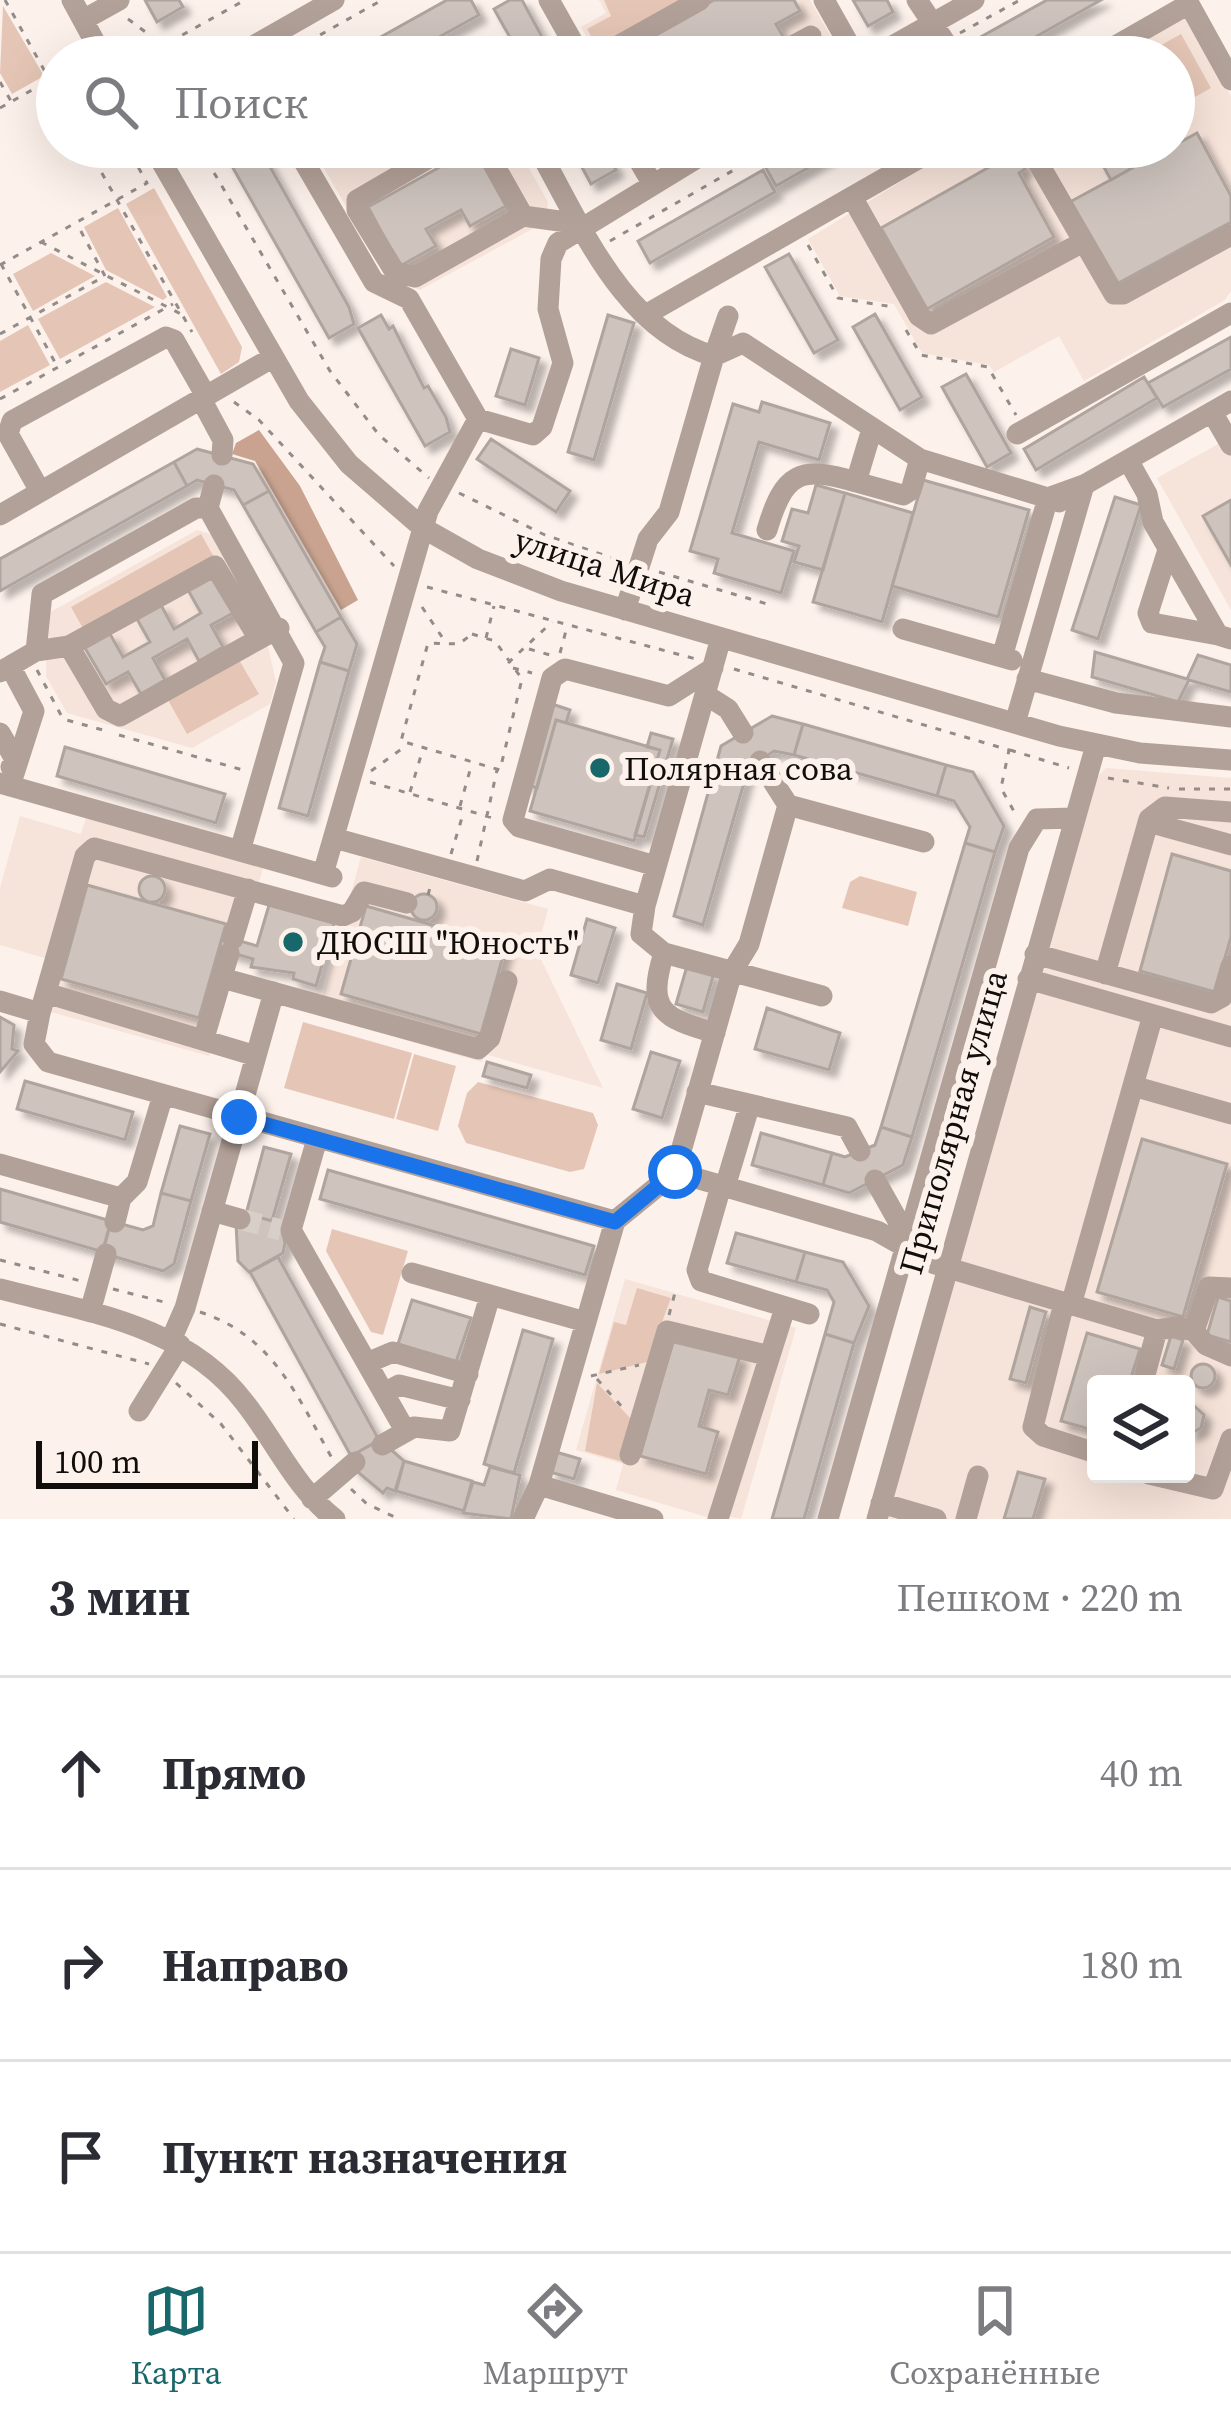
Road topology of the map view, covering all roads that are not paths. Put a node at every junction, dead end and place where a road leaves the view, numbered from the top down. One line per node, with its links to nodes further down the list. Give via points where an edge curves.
1 (334, 0): 10 (street)
2 (824, 0): 13 (street)
3 (917, 0): 14 (street)
4 (972, 1): 15 (street)
5 (116, 2): 9 (street)
6 (555, 2): 11 (street)
7 (694, 2): 12 (street)
8 (1188, 2): 16 (street); 17 (street)
9 (77, 10)
10 (270, 36)
11 (571, 36)
12 (634, 36)
13 (844, 36)
14 (942, 36)
15 (948, 36)
16 (1131, 36)
17 (1231, 80)
18 (166, 168): 39 (street, улица Мира)
19 (308, 168): 42 (street, via 374,282 409,299)
20 (412, 168): 29 (street, via 357,200 394,272 415,277)
21 (496, 168): 29 (street)
22 (549, 168): 30 (street)
23 (644, 168): 27 (street)
24 (678, 168): 27 (street)
25 (902, 168): 28 (street)
26 (1041, 168): 32 (street)
27 (652, 183): 30 (street)
28 (852, 197): 32 (street, via 931,324); 33 (street)
29 (523, 217): 30 (street)
30 (581, 224): 34 (street, via 616,284); 42 (street, via 550,259 549,318 563,363 542,427 532,435)
31 (1231, 235): 32 (street, via 1118,295)
32 (1083, 242)
33 (707, 280): 34 (street); 36 (street)
34 (647, 314): 38 (street, via 685,347)
35 (1231, 314): 44 (street)
36 (728, 316): 37 (street); 38 (street)
37 (743, 343): 38 (street); 43 (street)
38 (714, 356): 59 (street, via 669,512 648,539)
39 (272, 358): 40 (street); 56 (street, улица Мира, via 349,464)
40 (210, 394): 46 (street); 51 (street); 51 (street, via 166,338 12,422 8,434)
41 (1221, 407): 45 (street); 48 (street)
42 (478, 419): 56 (street)
43 (872, 429): 47 (street); 49 (street)
44 (1017, 434)
45 (1231, 445)
46 (222, 455)
47 (920, 459): 49 (street, via 907,494); 53 (street)
48 (1128, 460): 52 (street); 58 (street)
49 (856, 482): 57 (street, via 817,472 786,483)
50 (214, 485): 54 (street)
51 (40, 491): 55 (street)
52 (1081, 496): 53 (street); 68 (street)
53 (1048, 498): 65 (street)
54 (208, 508): 61 (street); 66 (street, via 42,594)
55 (0, 515)
56 (423, 528): 59 (street, улица Мира, via 503,570); 83 (street)
57 (766, 530)
58 (1168, 550): 62 (street); 62 (street, via 1148,613 1152,623)
59 (625, 610): 63 (street, улица Мира)
60 (902, 629): 65 (street)
61 (269, 633): 64 (street, via 214,566); 64 (street, via 120,716 106,709); 86 (street, via 294,663)
62 (1224, 637)
63 (722, 638): 67 (street); 71 (street, улица Мира)
64 (69, 646): 66 (street)
65 (1002, 657): 68 (street)
66 (19, 661): 77 (street, via 34,711)
67 (714, 666): 69 (street); 88 (street, via 669,696 565,669 554,675 513,820)
68 (1029, 672): 70 (street, via 1116,704); 71 (street)
69 (706, 695): 72 (street); 88 (street)
70 (1231, 717)
71 (1015, 723): 74 (street, улица Мира)
72 (743, 733)
73 (0, 734): 77 (street)
74 (1096, 745): 75 (street, улица Мира); 80 (street, Приполярная улица)
75 (1231, 760)
76 (760, 761): 78 (street)
77 (7, 776): 82 (street)
78 (788, 805): 84 (street); 97 (street, via 749,944)
79 (1231, 812): 81 (street, via 1165,807)
80 (1074, 818): 95 (street, Приполярная улица); 128 (street, via 1046,816 1025,832)
81 (1148, 822): 85 (street); 98 (street)
82 (167, 830): 86 (street); 87 (street)
83 (338, 839): 89 (street); 92 (street, via 525,890 550,879)
84 (924, 842)
85 (1231, 845)
86 (240, 851): 89 (street)
87 (157, 864): 90 (street); 105 (street, via 89,850)
88 (656, 866): 92 (street)
89 (328, 876): 93 (street)
90 (248, 889): 93 (street); 99 (street)
91 (407, 903): 93 (street, via 364,892 346,916)
92 (644, 906): 94 (street, via 641,934)
93 (323, 910)
94 (664, 953): 97 (street); 107 (street, via 655,990 662,1008)
95 (1035, 954): 98 (street); 100 (street, Приполярная улица)
96 (1231, 966): 98 (street, via 1222,997 1211,1003)
97 (732, 972): 103 (street); 107 (street)
98 (1105, 974)
99 (222, 978): 102 (street); 108 (street)
100 (1028, 979): 106 (street); 130 (street, Приполярная улица)
101 (506, 981): 102 (street, via 490,1038 478,1049)
102 (274, 992): 110 (street)
103 (822, 996)
104 (0, 1001): 105 (street)
105 (43, 1003): 108 (street); 113 (street, via 34,1043 48,1062)
106 (1153, 1015): 109 (street); 111 (street)
107 (715, 1033): 112 (street)
108 (204, 1038): 110 (street)
109 (1229, 1041)
110 (256, 1056): 116 (street)
111 (1133, 1086): 115 (street); 135 (street)
112 (698, 1092): 114 (street); 120 (street)
113 (163, 1095): 116 (street); 123 (street, via 137,1182)
114 (748, 1107): 118 (street, via 847,1127); 122 (street)
115 (1231, 1114)
116 (239, 1117): 117 (street); 124 (street)
117 (317, 1139): 127 (street); 145 (street, via 286,1230)
118 (860, 1151)
119 (0, 1164): 123 (street)
120 (675, 1172): 122 (street); 127 (street)
121 (875, 1180): 128 (street)
122 (723, 1186): 128 (street); 136 (street, via 698,1276 707,1286)
123 (122, 1198): 126 (street)
124 (212, 1211): 125 (street); 142 (street)
125 (241, 1220)
126 (115, 1222)
127 (615, 1222): 139 (street)
128 (906, 1241): 130 (street); 166 (street)
129 (106, 1254): 137 (street)
130 (946, 1268): 135 (street); 161 (street, Приполярная улица)
131 (412, 1273): 134 (street)
132 (1231, 1288): 141 (street, via 1209,1287)
133 (0, 1289): 137 (street)
134 (490, 1295): 139 (street); 147 (street)
135 (1067, 1304): 140 (street); 154 (street, via 1033,1427)
136 (785, 1307): 138 (street); 143 (street)
137 (90, 1312): 142 (street)
138 (809, 1314)
139 (586, 1322): 159 (street)
140 (1157, 1330): 141 (street); 146 (street)
141 (1194, 1331): 144 (street)
142 (176, 1343): 150 (street); 160 (street, via 236,1391)
143 (766, 1355): 155 (street, via 674,1329 664,1334); 165 (street)
144 (1231, 1356)
145 (367, 1363): 147 (street, via 393,1352); 148 (street)
146 (1146, 1371)
147 (468, 1374): 149 (street)
148 (384, 1393): 149 (street, via 400,1385); 151 (street)
149 (460, 1400): 151 (street, via 450,1431)
150 (139, 1411)
151 (406, 1432): 153 (street)
152 (1231, 1439): 158 (street, via 1213,1489)
153 (382, 1445)
154 (1087, 1450)
155 (630, 1455)
156 (355, 1462): 160 (street)
157 (978, 1476): 168 (street)
158 (1187, 1483)
159 (539, 1485): 163 (street); 164 (street)
160 (312, 1499): 162 (street)
161 (879, 1511): 167 (street)
162 (335, 1519)
163 (523, 1519)
164 (653, 1519)
165 (718, 1519)
166 (828, 1519)
167 (936, 1519)
168 (966, 1519)

